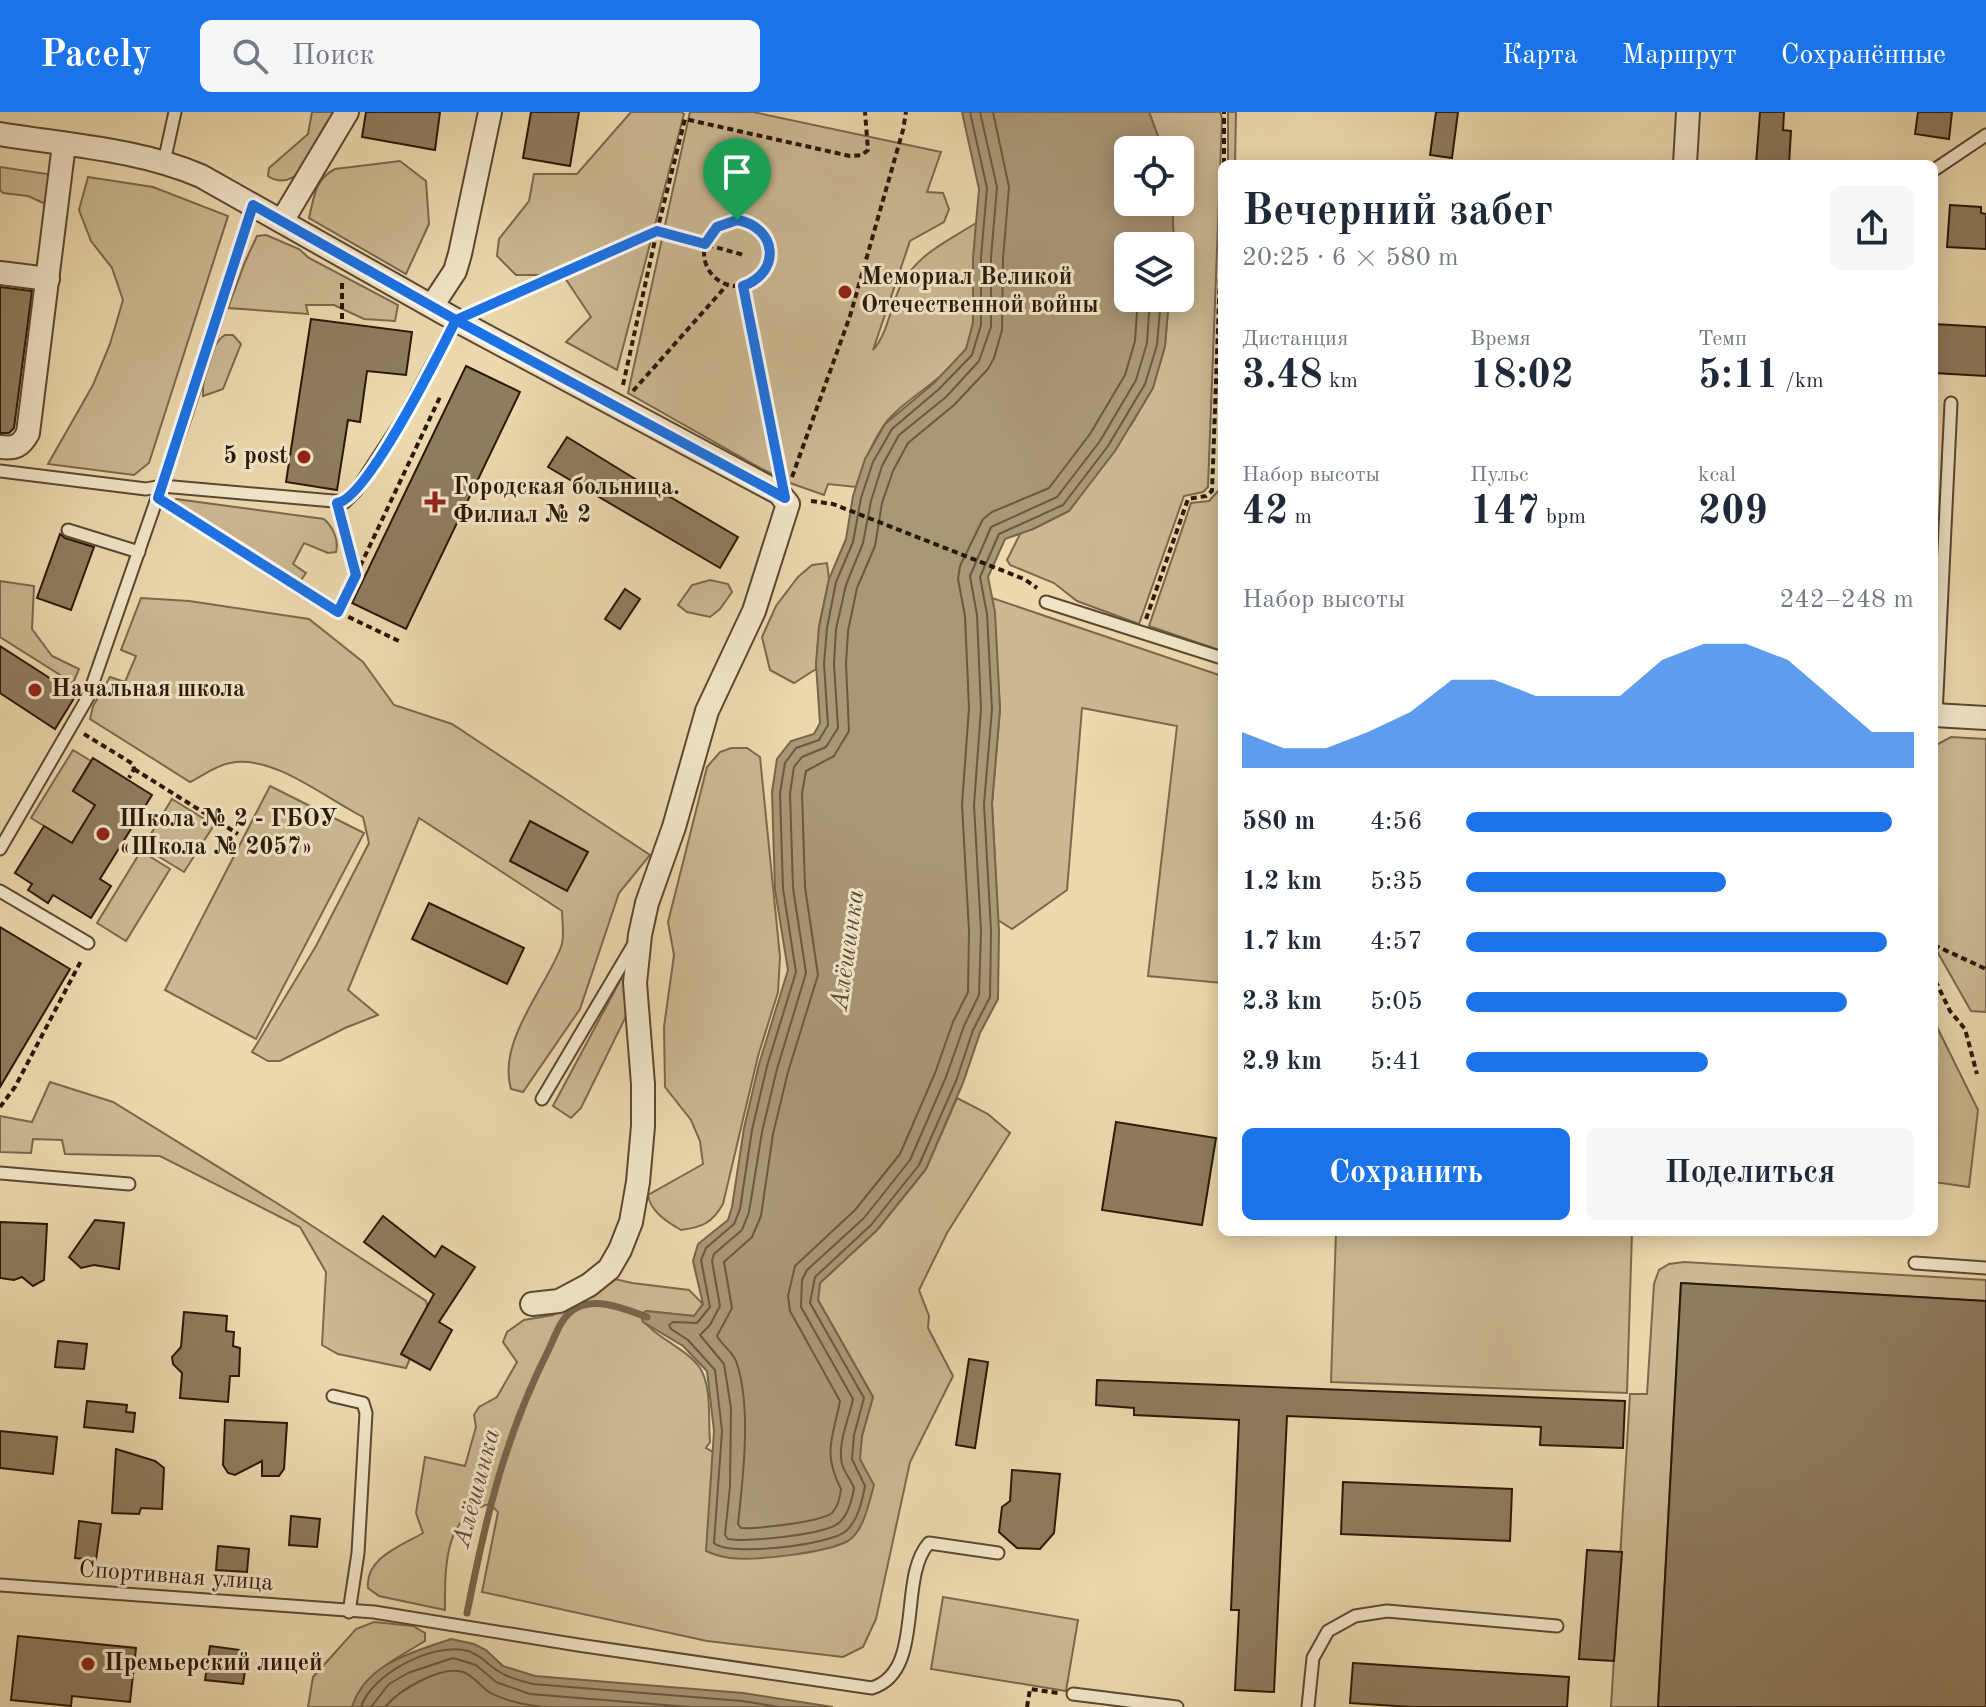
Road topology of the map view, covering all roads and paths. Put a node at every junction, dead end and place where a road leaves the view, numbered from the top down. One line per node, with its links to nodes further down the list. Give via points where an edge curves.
1 (175, 112): 13 (lane)
2 (347, 112): 16 (street)
3 (490, 112): 25 (street, via 458,262)
4 (865, 112): 17 (path, via 868,150 850,156 685,119)
5 (906, 112): 35 (path, via 850,316)
6 (1224, 112): 11 (path)
7 (1688, 112): 12 (street)
8 (0, 134): 10 (street)
9 (1986, 135): 14 (lane)
10 (64, 144): 13 (street); 22 (street)
11 (1224, 160)
12 (1685, 160)
13 (164, 162): 15 (street)
14 (1938, 167)
15 (253, 205): 16 (street); 34 (lane)
16 (282, 221): 19 (street)
17 (657, 231): 18 (path); 27 (path); 31 (path)
18 (705, 244): 20 (path); 23 (path, via 705,265); 24 (path, via 727,222 757,227 770,256 761,276)
19 (342, 255): 25 (street); 26 (path)
20 (744, 255)
21 (0, 273): 22 (street)
22 (48, 279): 32 (street, via 28,433 22,444)
23 (727, 285): 24 (path); 31 (path)
24 (743, 286): 35 (path)
25 (432, 306): 27 (street)
26 (342, 319)
27 (456, 320): 31 (street); 36 (lane, via 375,463 356,491)
28 (1218, 328): 43 (path, via 1212,491 1188,499)
29 (440, 397): 39 (path)
30 (1951, 403): 45 (lane)
31 (618, 407): 35 (street)
32 (0, 447)
33 (0, 471): 34 (lane)
34 (160, 492): 36 (lane); 38 (lane); 42 (path)
35 (785, 498): 40 (path, via 833,504); 55 (street, via 786,513 754,611 707,711)
36 (337, 503): 39 (path)
37 (68, 530): 38 (lane)
38 (139, 552): 49 (lane, via 88,697)
39 (356, 575): 42 (path)
40 (1024, 579)
41 (1046, 602): 43 (lane)
42 (338, 612): 44 (path)
43 (1142, 631): 46 (lane)
44 (401, 642)
45 (1938, 656)
46 (1218, 657)
47 (1938, 715): 48 (street)
48 (1986, 718)
49 (72, 726): 50 (path); 53 (lane)
50 (134, 769): 51 (path); 52 (path)
51 (129, 778)
52 (238, 834)
53 (0, 849)
54 (0, 891): 56 (lane)
55 (640, 935): 61 (lane); 67 (street, via 635,983 643,1126 631,1222 609,1269 559,1301)
56 (88, 943): 62 (path)
57 (1938, 947): 58 (path)
58 (1986, 969)
59 (1938, 986): 60 (path, via 1965,1029)
60 (1977, 1074)
61 (542, 1099)
62 (0, 1107)
63 (0, 1173): 64 (lane)
64 (129, 1184)
65 (1915, 1263): 66 (lane)
66 (1986, 1268)
67 (532, 1304)
68 (333, 1396): 71 (lane, via 363,1403 366,1413)
69 (998, 1553): 71 (lane, Спортивная улица, via 929,1543 918,1560 905,1647 891,1676 872,1688)
70 (0, 1585): 71 (lane, Спортивная улица)
71 (349, 1612)
72 (1557, 1626): 76 (lane, via 1387,1611 1355,1616 1328,1631 1313,1658)
73 (1073, 1694): 74 (path, via 1030,1689); 75 (lane)
74 (1027, 1707)
75 (1177, 1707)
76 (1308, 1707)

